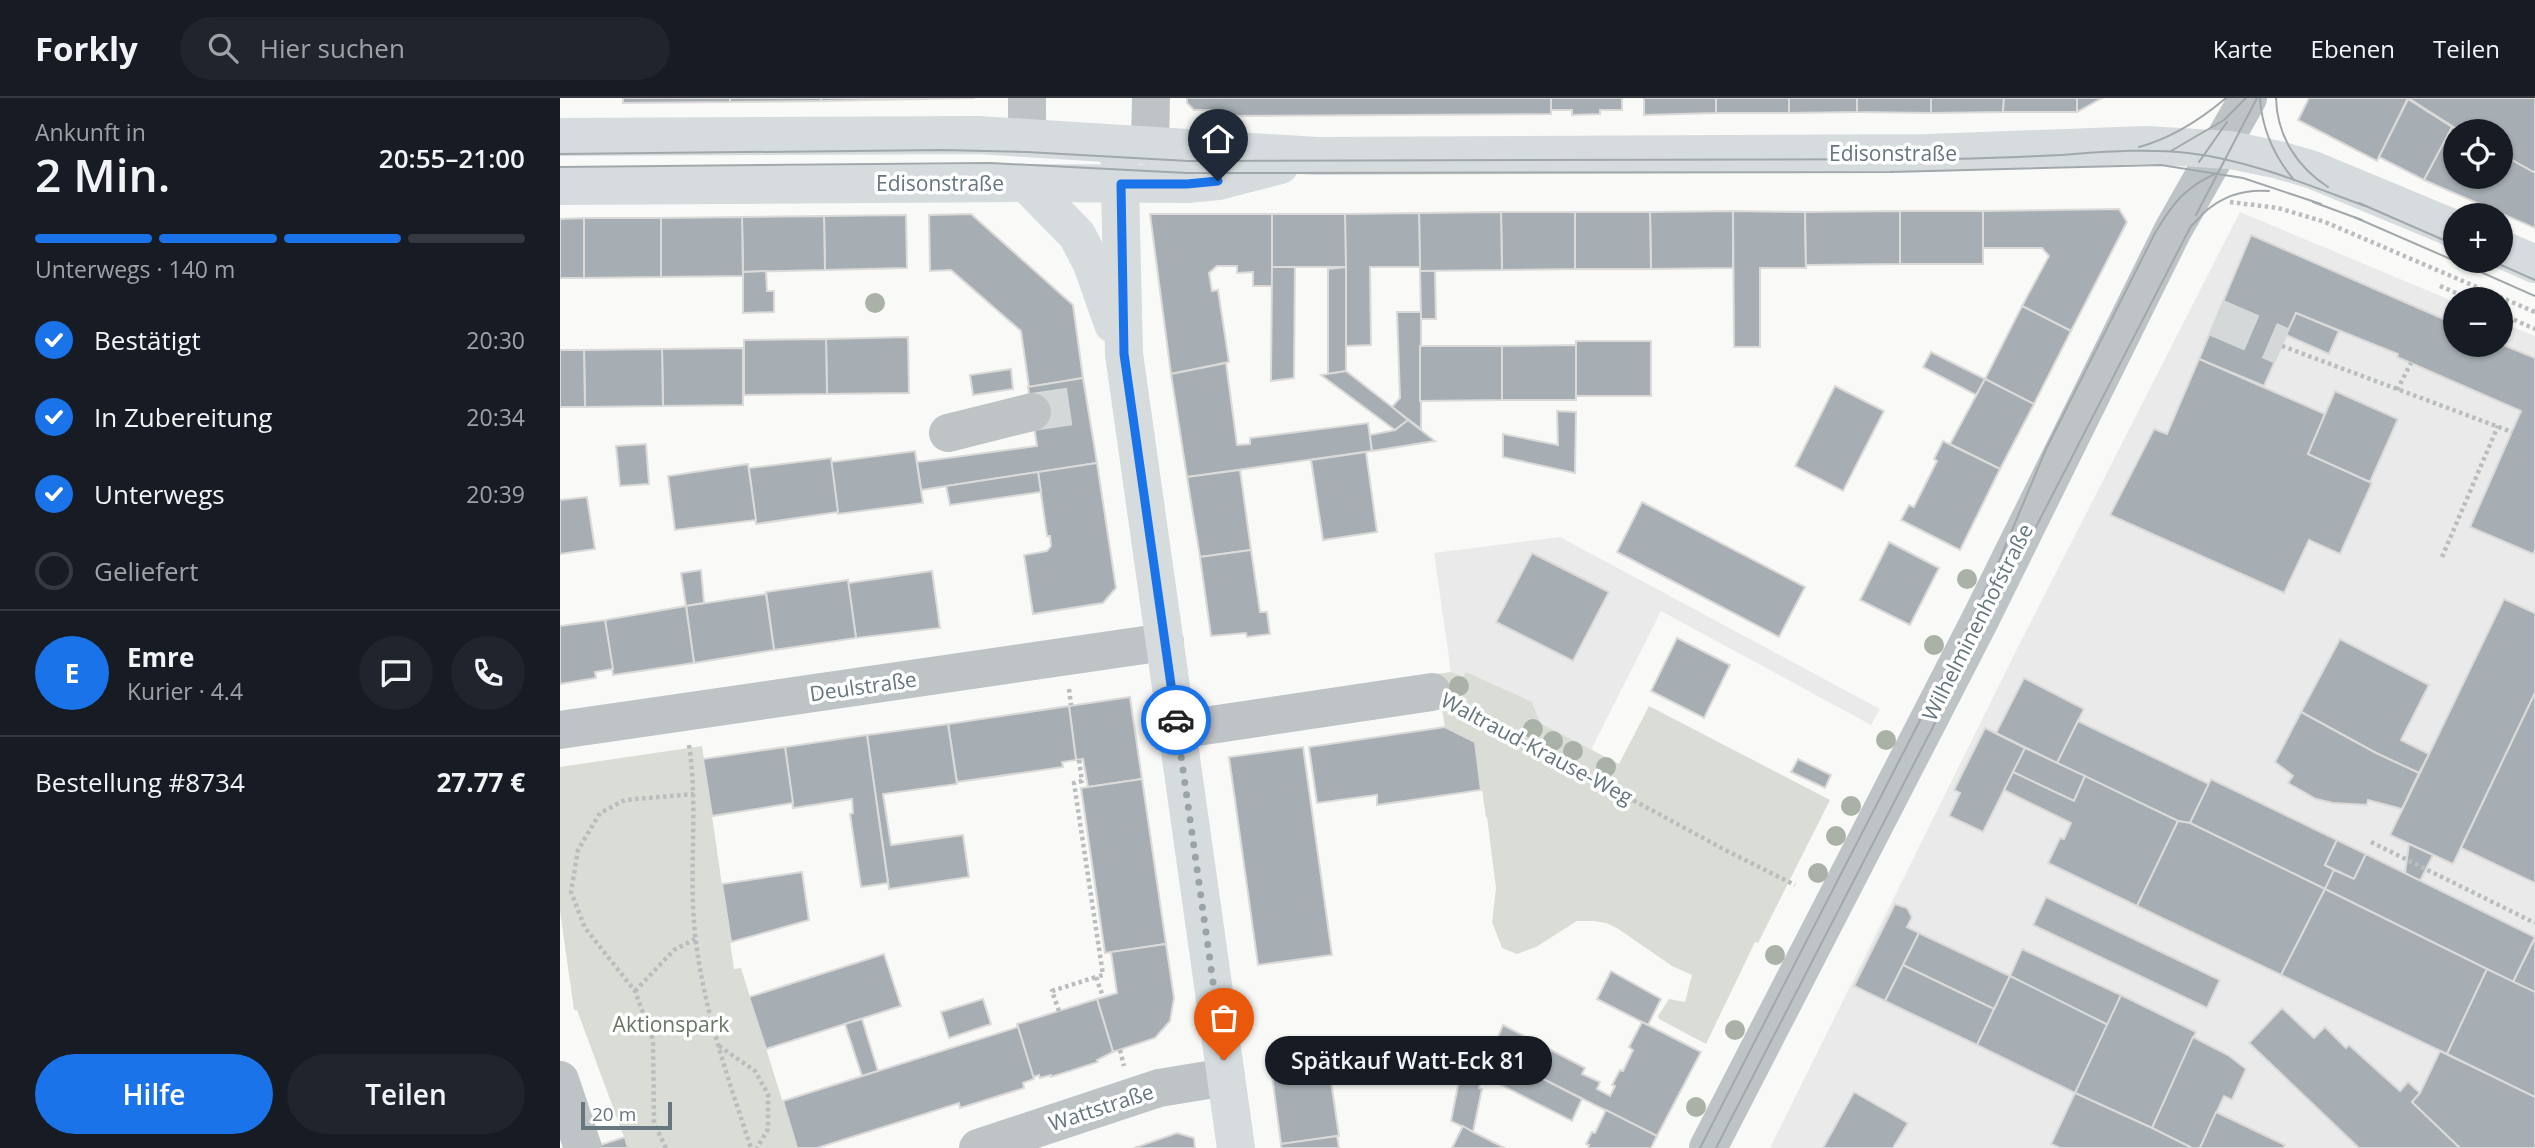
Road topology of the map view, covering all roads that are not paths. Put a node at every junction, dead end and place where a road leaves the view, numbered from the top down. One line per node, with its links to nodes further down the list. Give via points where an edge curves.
1 (1027, 98): 5 (street)
2 (1152, 98): 6 (street)
3 (2248, 98): 7 (street, Wilhelminenhofstraße)
4 (560, 138): 5 (main road, Edisonstraße)
5 (1027, 138): 6 (main road, Edisonstraße); 9 (main road)
6 (1135, 145): 8 (main road, Edisonstraße); 10 (main road)
7 (2220, 149): 8 (main road, Edisonstraße, via 2133,145 1928,153); 12 (main road, Edisonstraße, via 2304,167); 27 (street, Wilhelminenhofstraße, via 2173,230 1980,620)
8 (1316, 156): 10 (main road, Edisonstraße, via 1202,183)
9 (1026, 183): 10 (main road, Edisonstraße); 11 (main road, Edisonstraße); 15 (main road, via 1069,224 1086,250)
10 (1121, 184): 15 (main road)
11 (560, 186)
12 (2443, 224)
13 (2513, 254): 14 (main road)
14 (2535, 264)
15 (1124, 354): 18 (main road)
16 (1032, 412): 17 (street)
17 (948, 433)
18 (1165, 642): 20 (street, Deulstraße); 21 (main road)
19 (1432, 692): 21 (street, Waltraud-Krause-Weg)
20 (560, 730)
21 (1177, 730): 22 (main road)
22 (1226, 1077): 25 (street, Wattstraße, via 1159,1088); 26 (main road)
23 (560, 1080): 24 (street)
24 (583, 1148)
25 (978, 1148)
26 (1236, 1148)
27 (1708, 1148)

